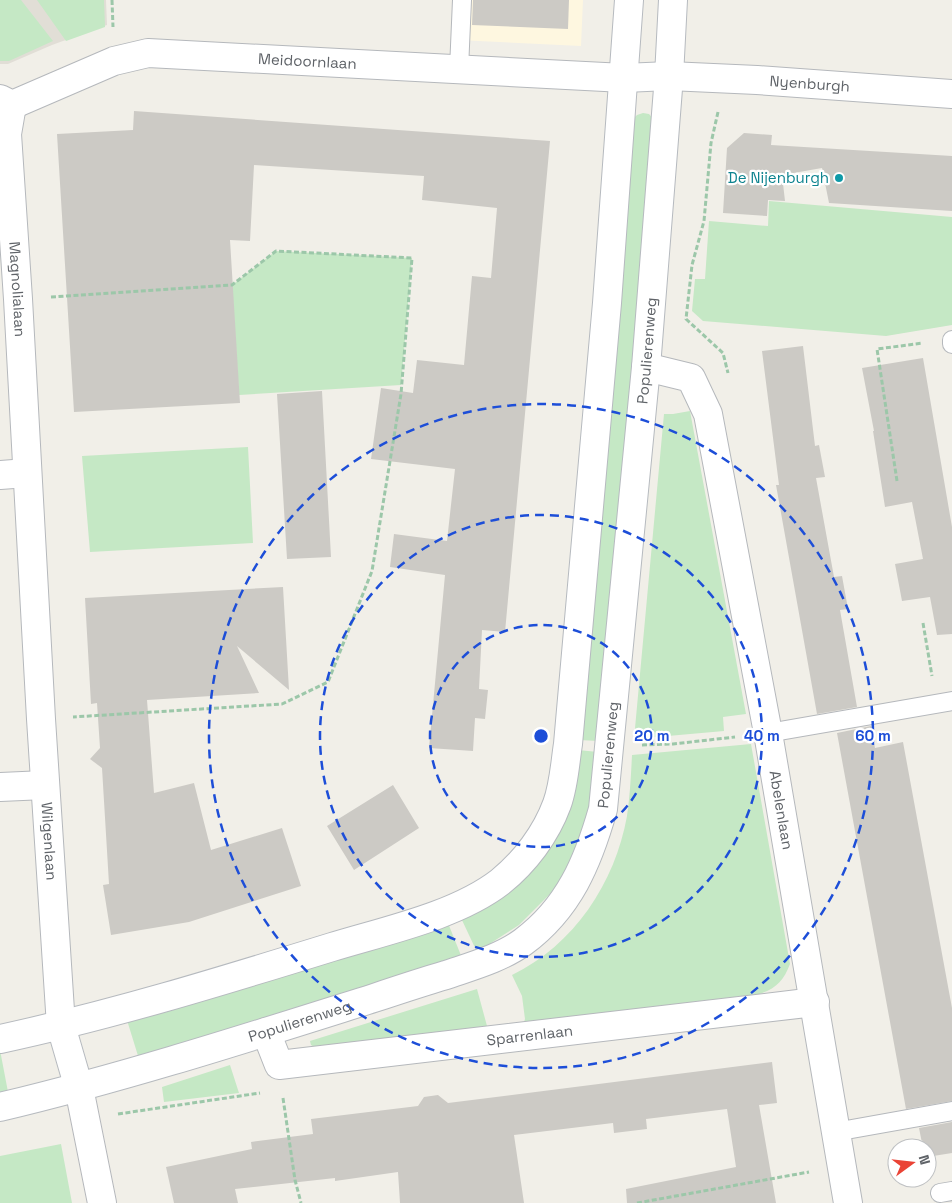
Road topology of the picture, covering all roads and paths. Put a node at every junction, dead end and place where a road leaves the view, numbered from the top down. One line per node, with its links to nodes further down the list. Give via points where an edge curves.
1 (462, 0): 4 (lane)
2 (629, 0): 6 (street)
3 (673, 0): 5 (street)
4 (459, 69): 6 (street, Meidoornlaan); 9 (street, Meidoornlaan, via 148,53 114,60)
5 (669, 76): 6 (street, Nyenburgh); 7 (street, Nyenburgh); 12 (street, Populierenweg)
6 (624, 78): 25 (street, via 568,744 558,803 540,838 500,882 452,909)
7 (724, 78): 8 (street, Nyenburgh); 13 (path, via 711,143 704,221 692,265 686,319 724,353)
8 (952, 94)
9 (6, 102): 10 (street, Magnolialaan)
10 (18, 299): 14 (street, Magnolialaan); 19 (path, via 232,285 276,251 412,258 401,394 372,571 328,682 282,704)
11 (952, 341): 16 (path, via 876,349)
12 (646, 366): 20 (street, Abelenlaan, via 692,378 708,414); 21 (street, Populierenweg)
13 (729, 378)
14 (27, 473): 15 (street); 19 (street, Wilgenlaan)
15 (0, 475)
16 (897, 481)
17 (923, 624): 18 (path)
18 (944, 702): 20 (lane)
19 (41, 719): 22 (street, Wilgenlaan)
20 (768, 734): 21 (path); 24 (street, Abelenlaan)
21 (610, 747): 26 (street, Populierenweg, via 603,809 582,869 551,918 522,943 474,966)
22 (45, 784): 23 (street); 25 (street, Wilgenlaan)
23 (0, 787)
24 (815, 1002): 28 (street, Sparrenlaan); 33 (street, Abelenlaan)
25 (62, 1026): 27 (street); 29 (street, Wilgenlaan)
26 (266, 1032): 28 (street); 29 (street, Populierenweg)
27 (0, 1039)
28 (280, 1078): 32 (path); 36 (path)
29 (79, 1088): 30 (street, Populierenweg); 32 (street, Wilgenlaan)
30 (0, 1107)
31 (952, 1112): 33 (lane)
32 (85, 1118): 35 (street, Wilgenlaan)
33 (835, 1132): 34 (street, Abelenlaan)
34 (842, 1166): 37 (path); 38 (street, Abelenlaan)
35 (102, 1203)
36 (301, 1203)
37 (637, 1203)
38 (848, 1203)

